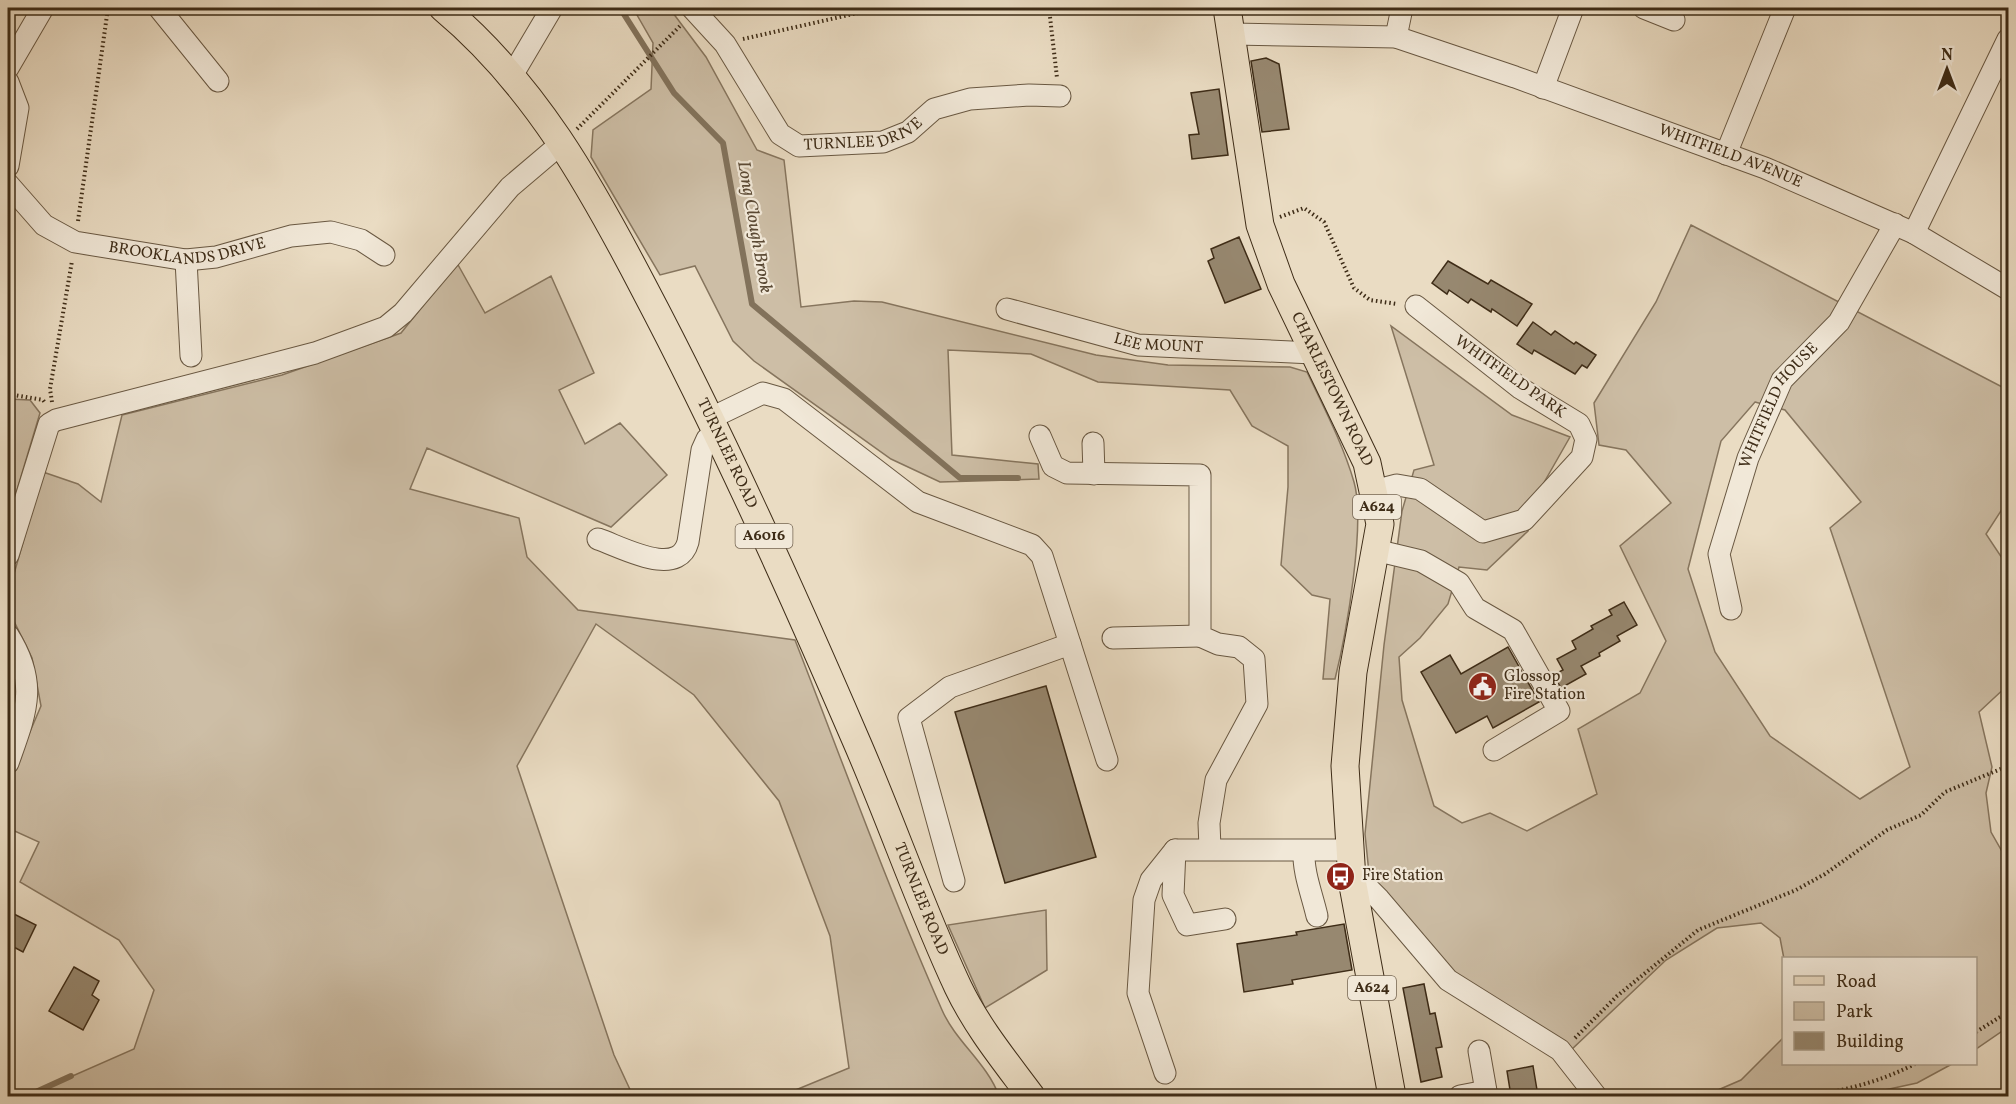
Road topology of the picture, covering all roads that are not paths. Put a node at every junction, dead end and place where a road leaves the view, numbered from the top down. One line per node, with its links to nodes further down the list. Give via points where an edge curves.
1 (43, 8): 15 (street)
2 (159, 8): 17 (street)
3 (443, 8): 16 (main road, TURNLEE ROAD / A6016)
4 (552, 8): 16 (street)
5 (1227, 8): 12 (main road, CHARLESTOWN ROAD / A624)
6 (1402, 8): 13 (street)
7 (1573, 8): 19 (street)
8 (1644, 8): 11 (street)
9 (1785, 8): 22 (street)
10 (694, 9): 20 (street, TURNLEE DRIVE, via 725,44 780,134 799,146 883,142 908,132 934,109 970,99)
11 (1674, 20)
12 (1232, 34): 13 (street, WHITFIELD AVENUE); 31 (main road, CHARLESTOWN ROAD / A624, via 1260,225 1281,284)
13 (1396, 37): 19 (street, WHITFIELD AVENUE)
14 (2008, 39): 25 (street)
15 (8, 69)
16 (513, 74): 21 (main road, TURNLEE ROAD / A6016)
17 (218, 81)
18 (8, 82): 23 (street, via 18,108)
19 (1543, 88): 22 (street, WHITFIELD AVENUE)
20 (1060, 96)
21 (563, 142): 33 (main road, TURNLEE ROAD / A6016, via 615,231); 40 (street, via 510,187 403,313 386,327 315,353 49,424)
22 (1726, 154): 25 (street, WHITFIELD AVENUE)
23 (8, 166)
24 (8, 184): 27 (street, BROOKLANDS DRIVE, via 44,225 75,242)
25 (1905, 228): 28 (street, WHITFIELD AVENUE); 41 (street, WHITFIELD HOUSE, via 1839,322 1782,380 1748,458 1719,554)
26 (384, 255): 27 (street, BROOKLANDS DRIVE, via 361,240 331,232 291,236 216,257)
27 (186, 260): 32 (street)
28 (2008, 289)
29 (1416, 306): 37 (street, WHITFIELD PARK, via 1520,388 1580,424 1586,439 1582,457 1524,520 1483,532 1419,489 1397,485)
30 (1007, 309): 31 (street, LEE MOUNT, via 1138,345)
31 (1313, 353): 37 (main road, CHARLESTOWN ROAD / A624, via 1367,463)
32 (191, 356)
33 (713, 426): 38 (street, via 702,450 688,542 679,558 662,561); 45 (street, via 763,393 784,399 918,502 1032,545 1042,556); 60 (main road, TURNLEE ROAD / A6016, via 856,739 958,987 981,1028)
34 (1040, 436): 36 (street, via 1053,466 1067,473)
35 (1093, 443): 36 (street)
36 (1094, 474): 43 (street, via 1200,475)
37 (1374, 491): 39 (main road, CHARLESTOWN ROAD / A624, via 1380,524)
38 (598, 539)
39 (1375, 550): 46 (street, via 1421,561 1459,583 1475,608 1513,630 1559,711); 51 (main road, CHARLESTOWN ROAD / A624, via 1352,684 1345,766)
40 (8, 555)
41 (1731, 609)
42 (8, 635): 48 (street, via 19,653 29,688)
43 (1200, 636): 44 (street); 49 (street, via 1239,647 1254,659 1257,679 1257,704 1216,780 1209,823)
44 (1113, 638)
45 (1070, 644): 47 (street); 53 (street, via 950,687 909,718)
46 (1494, 750)
47 (1107, 760)
48 (8, 763)
49 (1210, 848): 50 (street); 52 (street)
50 (1175, 850): 56 (street, via 1173,895 1187,925); 58 (street, via 1151,880 1144,900 1138,993)
51 (1349, 850): 52 (street); 54 (main road, CHARLESTOWN ROAD / A624)
52 (1304, 851): 55 (street, via 1304,870)
53 (954, 880)
54 (1352, 880): 61 (main road, CHARLESTOWN ROAD / A624); 63 (street, via 1363,883 1380,899 1448,980 1560,1050)
55 (1317, 916)
56 (1225, 919)
57 (1479, 1051): 59 (street)
58 (1165, 1073)
59 (1487, 1094): 62 (street)
60 (1031, 1096)
61 (1392, 1096)
62 (1460, 1096)
63 (1596, 1096)

